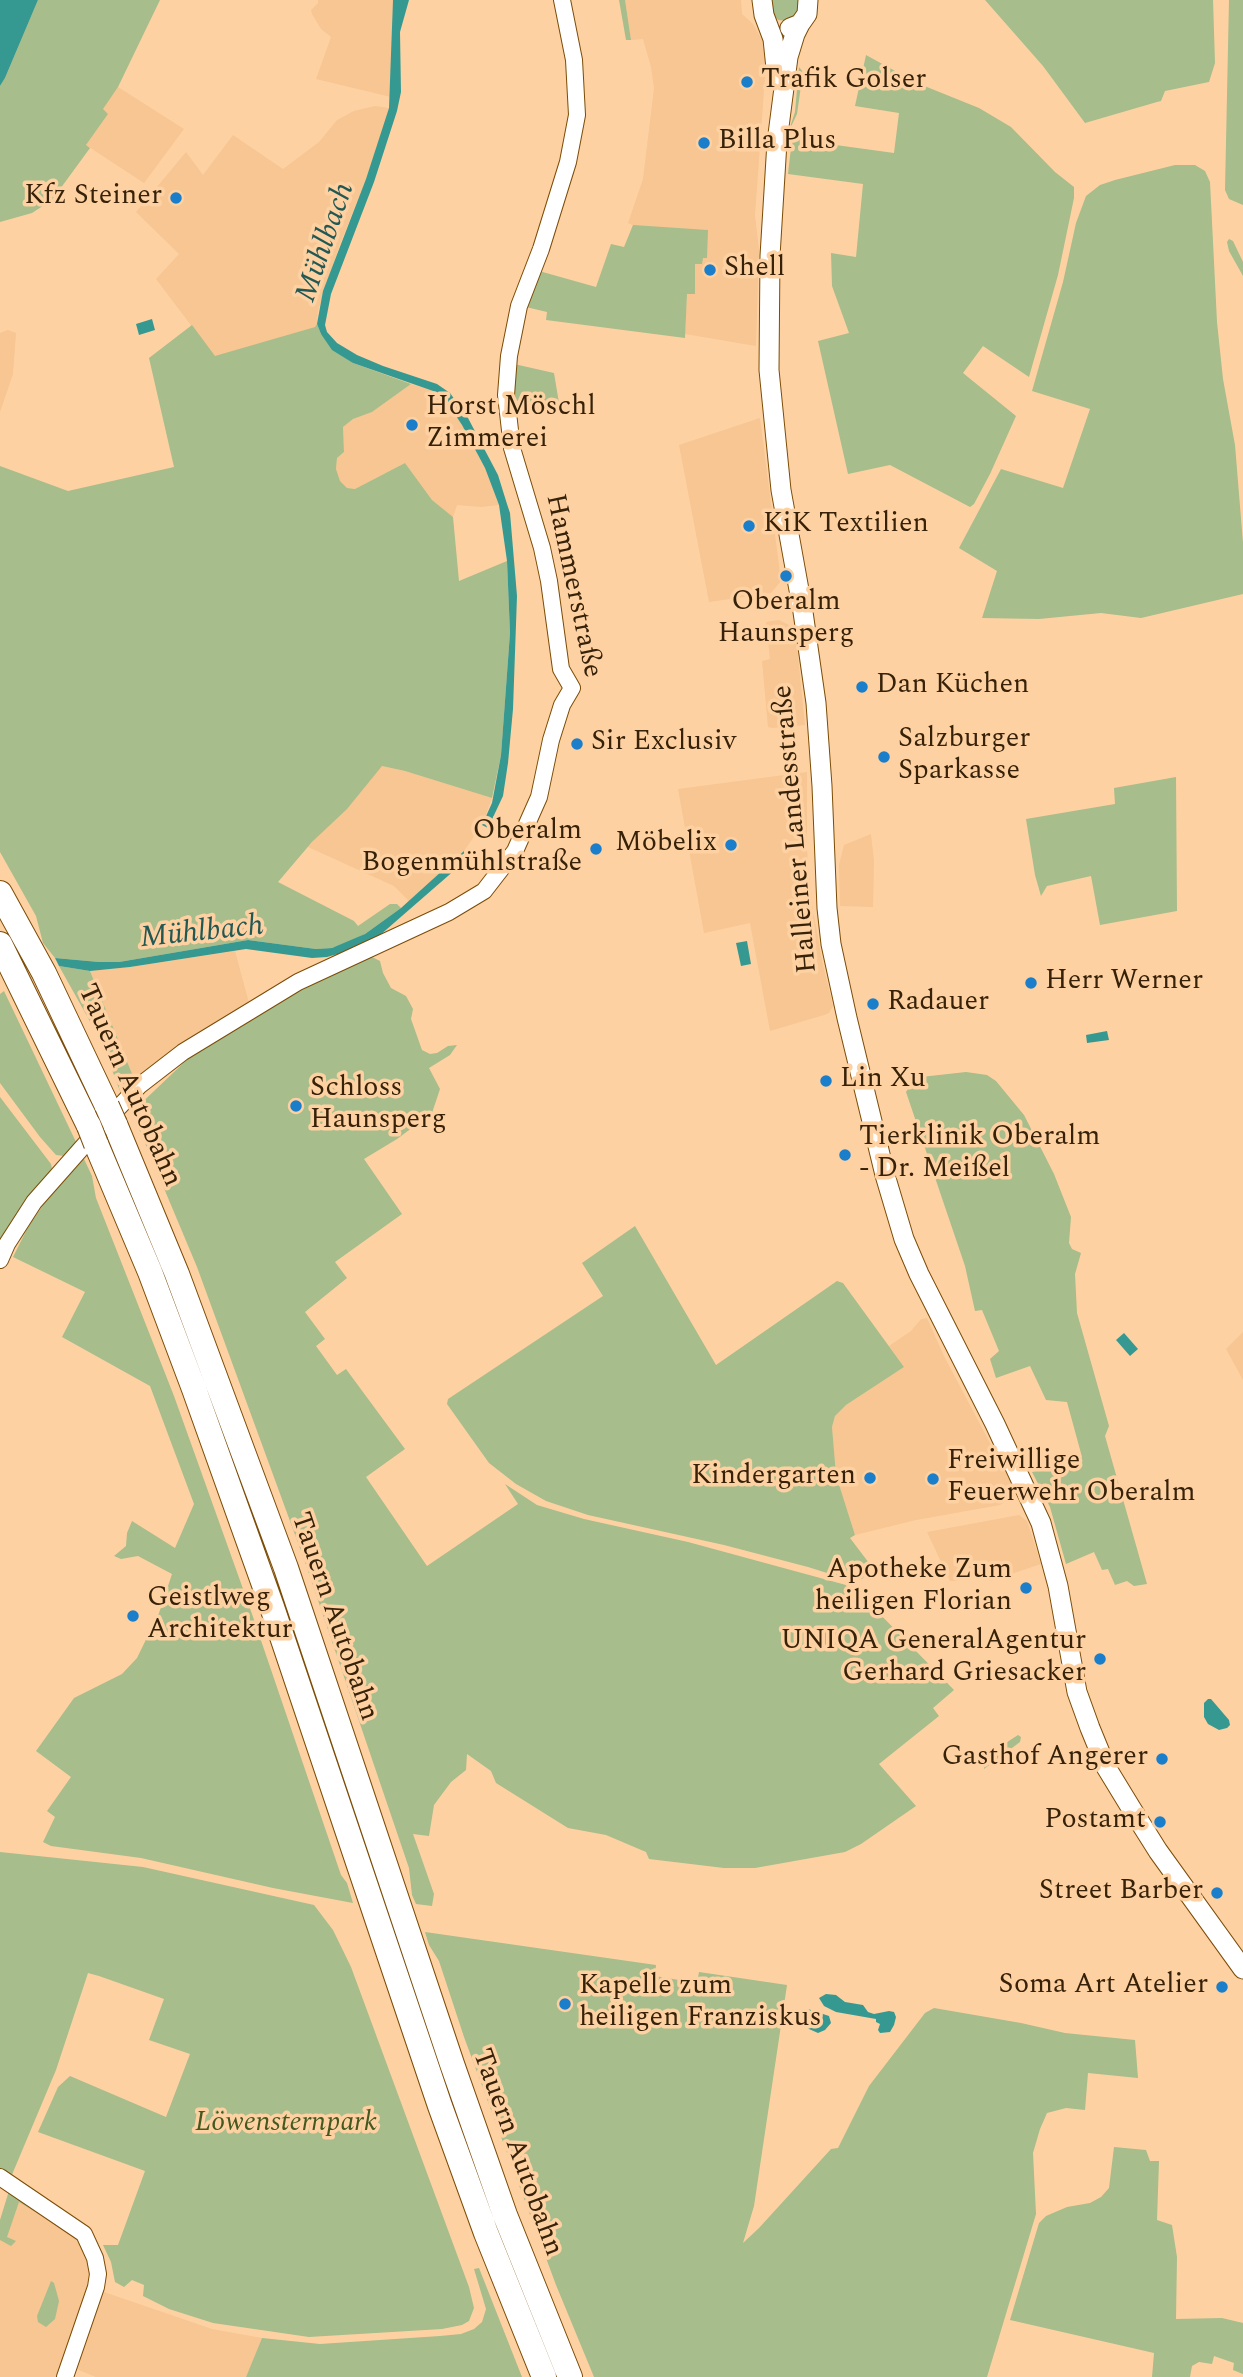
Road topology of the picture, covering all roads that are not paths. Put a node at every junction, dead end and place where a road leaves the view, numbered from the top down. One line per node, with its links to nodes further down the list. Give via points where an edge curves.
1 (562, 0): 9 (street, Hammerstraße, via 574,60 577,115 568,162 519,306 506,395 512,448 549,581 561,669 572,688 551,740 539,797 514,851 484,891 298,982 183,1052 139,1086 34,1202)
2 (762, 0): 4 (main road, Halleiner Landesstraße)
3 (808, 0): 5 (main road, Halleiner Landesstraße)
4 (767, 20): 5 (main road, via 783,29); 6 (main road, Halleiner Landesstraße, via 776,61)
5 (800, 24): 6 (main road, Halleiner Landesstraße, via 788,57)
6 (777, 142): 10 (main road, Halleiner Landesstraße, via 769,370 781,490 817,718 831,944 894,1208 919,1274 1041,1523 1058,1586 1077,1692 1106,1767 1158,1851)
7 (0, 893): 14 (highway, Tauern Autobahn, via 111,1115 177,1274 286,1569 505,2215)
8 (10, 965): 13 (highway, Tauern Autobahn, via 93,1135 150,1272 272,1607 477,2207)
9 (0, 1260)
10 (1243, 1969)
11 (0, 2177): 12 (street, via 84,2235 95,2258 96,2287)
12 (65, 2377)
13 (544, 2377)
14 (570, 2377)

